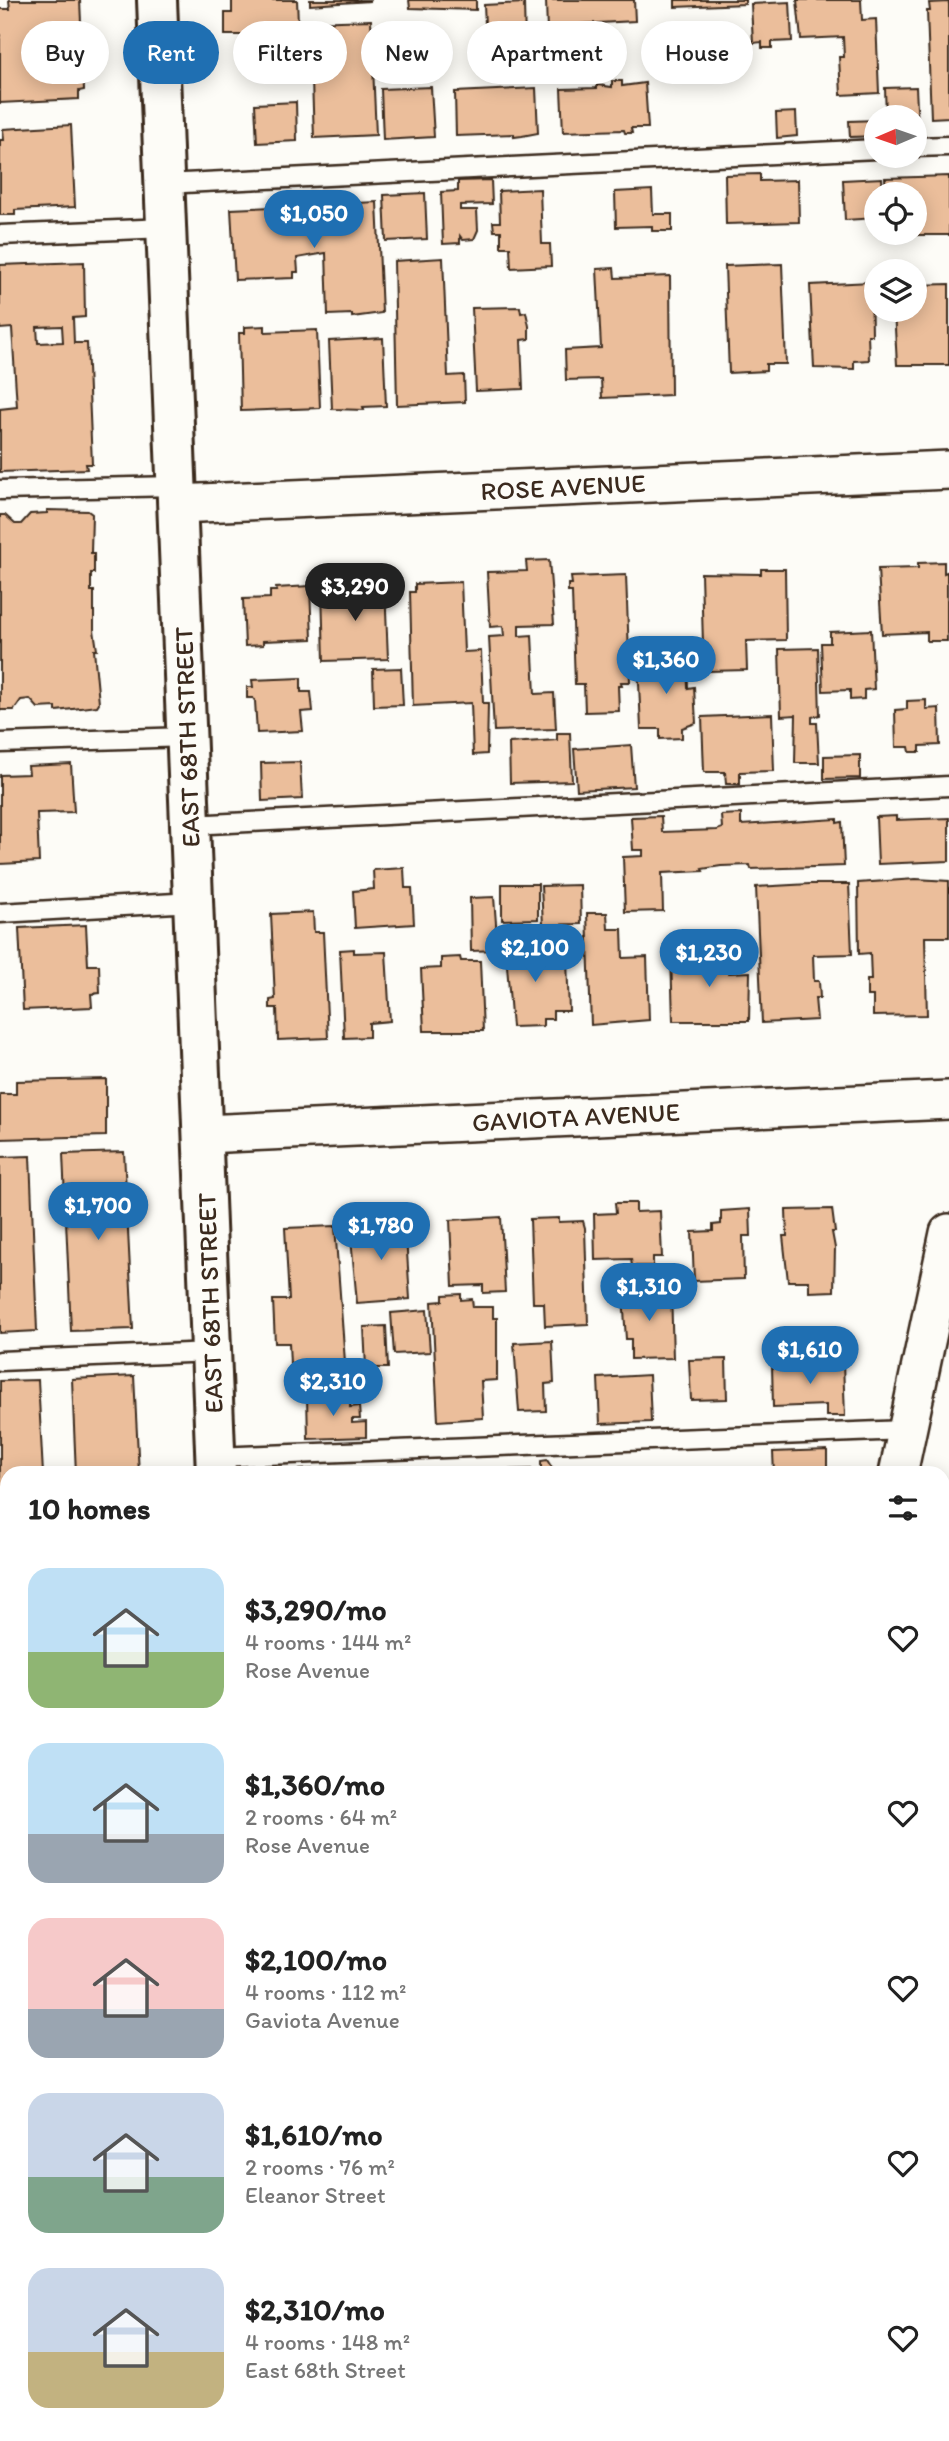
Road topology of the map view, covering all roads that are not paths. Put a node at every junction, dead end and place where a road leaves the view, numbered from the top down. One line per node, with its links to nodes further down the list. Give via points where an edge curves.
1 (157, 0): 5 (street, EAST 68TH STREET)
2 (949, 146): 3 (lane)
3 (928, 147)
4 (864, 150): 5 (lane)
5 (164, 184): 6 (street, EAST 68TH STREET)
6 (166, 228): 7 (lane); 10 (street, EAST 68TH STREET)
7 (0, 235)
8 (949, 470): 10 (street, ROSE AVENUE)
9 (0, 490): 10 (lane)
10 (177, 495): 11 (street, EAST 68TH STREET)
11 (187, 737): 12 (lane); 14 (street, EAST 68TH STREET)
12 (0, 743)
13 (949, 786): 14 (lane)
14 (190, 825): 15 (street, EAST 68TH STREET)
15 (194, 902): 16 (lane); 18 (street, EAST 68TH STREET)
16 (0, 913)
17 (949, 1100): 18 (street, GAVIOTA AVENUE)
18 (203, 1134): 20 (street, EAST 68TH STREET)
19 (949, 1233): 22 (street)
20 (211, 1352): 21 (lane); 23 (street, EAST 68TH STREET)
21 (0, 1361)
22 (905, 1430): 23 (lane); 24 (street)
23 (216, 1465)
24 (899, 1466)

